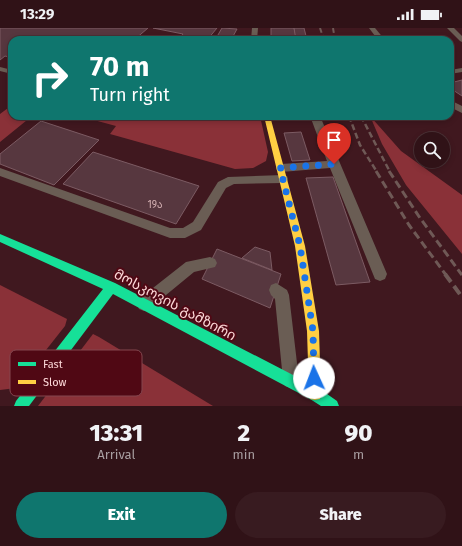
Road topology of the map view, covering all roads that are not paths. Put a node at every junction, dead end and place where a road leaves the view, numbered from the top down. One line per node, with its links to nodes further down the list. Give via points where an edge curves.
1 (372, 28): 3 (lane)
2 (450, 28): 4 (lane)
3 (379, 36)
4 (462, 40)
5 (268, 120): 9 (street)
6 (317, 120): 7 (lane)
7 (334, 164): 9 (lane); 12 (lane)
8 (0, 172): 9 (lane, via 170,233 185,233 197,226 222,185 232,180)
9 (282, 174): 19 (street, via 300,246 312,324)
10 (0, 238): 13 (street, მოსკოვის გამზირი)
11 (210, 263): 15 (lane, via 191,266)
12 (380, 274)
13 (111, 287): 15 (street, მოსკოვის გამზირი); 16 (street)
14 (276, 290): 17 (lane, via 282,296)
15 (144, 304): 17 (street, მოსკოვის გამზირი)
16 (63, 350)
17 (291, 381): 19 (street, მოსკოვის გამზირი)
18 (29, 396): 20 (street)
19 (315, 400): 21 (street, მოსკოვის გამზირი)
20 (21, 406)
21 (332, 406)

